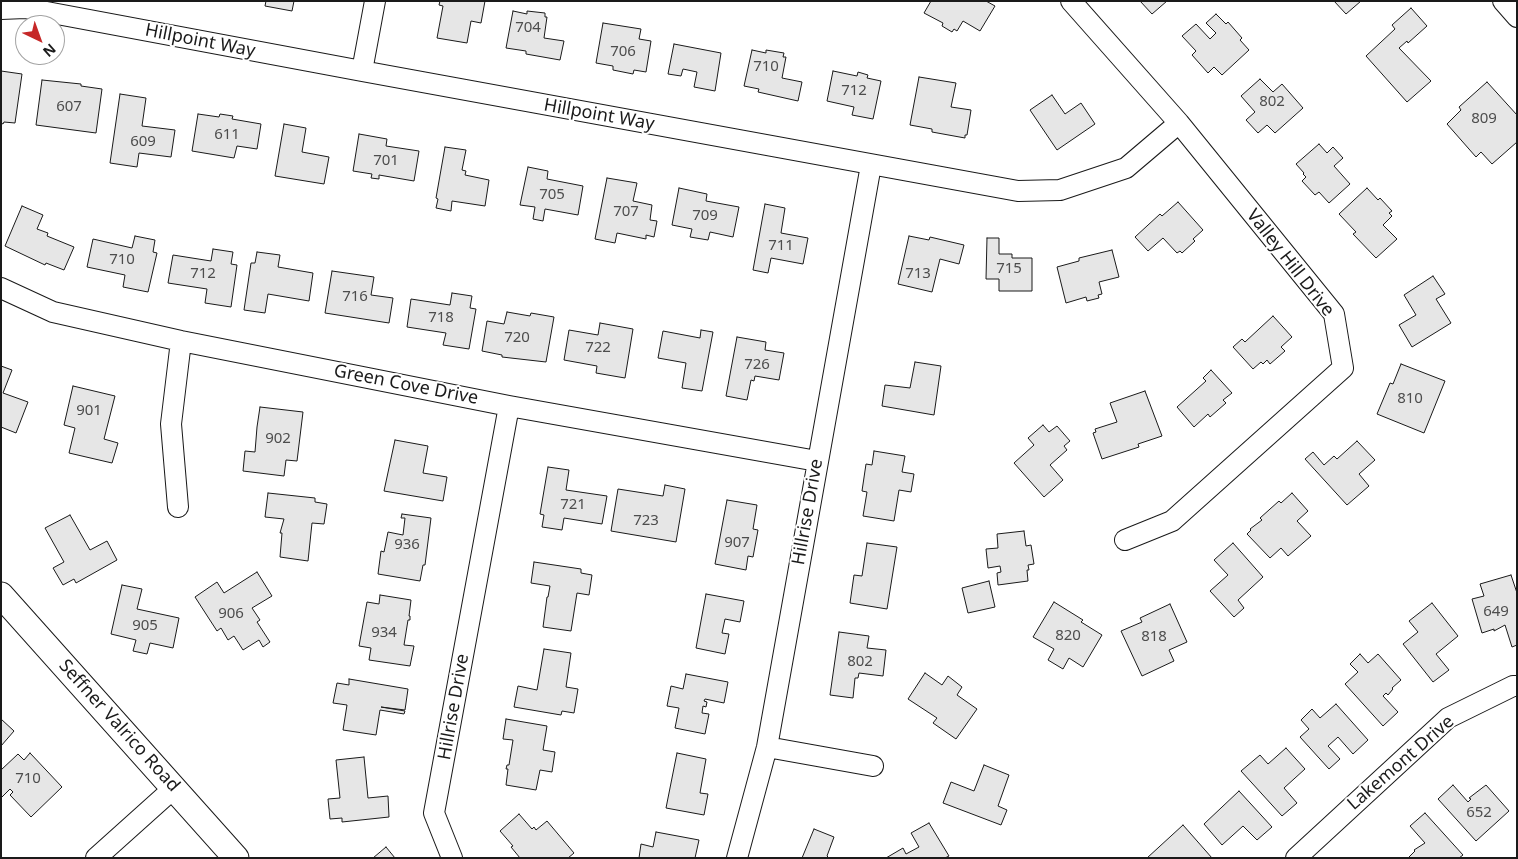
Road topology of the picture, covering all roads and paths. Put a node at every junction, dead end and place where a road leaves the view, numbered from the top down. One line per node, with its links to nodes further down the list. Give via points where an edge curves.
1 (375, 1): 6 (street)
2 (1071, 1): 7 (street, Valley Hill Drive)
3 (1503, 1): 5 (street)
4 (1, 9): 6 (street, Hillpoint Way, via 25,8)
5 (1517, 16)
6 (362, 71): 8 (street, Hillpoint Way)
7 (1179, 123): 8 (street, Hillpoint Way, via 1126,168 1060,190 1018,191); 14 (street, Valley Hill Drive, via 1334,314 1343,368 1172,521)
8 (871, 165): 12 (street, Hillrise Drive)
9 (1, 288): 10 (street, Green Cove Drive, via 52,312)
10 (181, 341): 11 (street, Green Cove Drive); 13 (street, via 170,424)
11 (509, 406): 12 (street, Green Cove Drive); 22 (street, Hillrise Drive, via 434,813)
12 (817, 461): 17 (street, Hillrise Drive)
13 (178, 507)
14 (1124, 540)
15 (1, 595): 19 (street, Seffner Valrico Road)
16 (1517, 686): 24 (street, Lakemont Drive, via 1448,718)
17 (767, 747): 18 (street); 23 (street, Hillrise Drive)
18 (873, 766)
19 (174, 788): 20 (street); 21 (street, Seffner Valrico Road)
20 (96, 858)
21 (236, 858)
22 (452, 858)
23 (737, 858)
24 (1296, 858)

